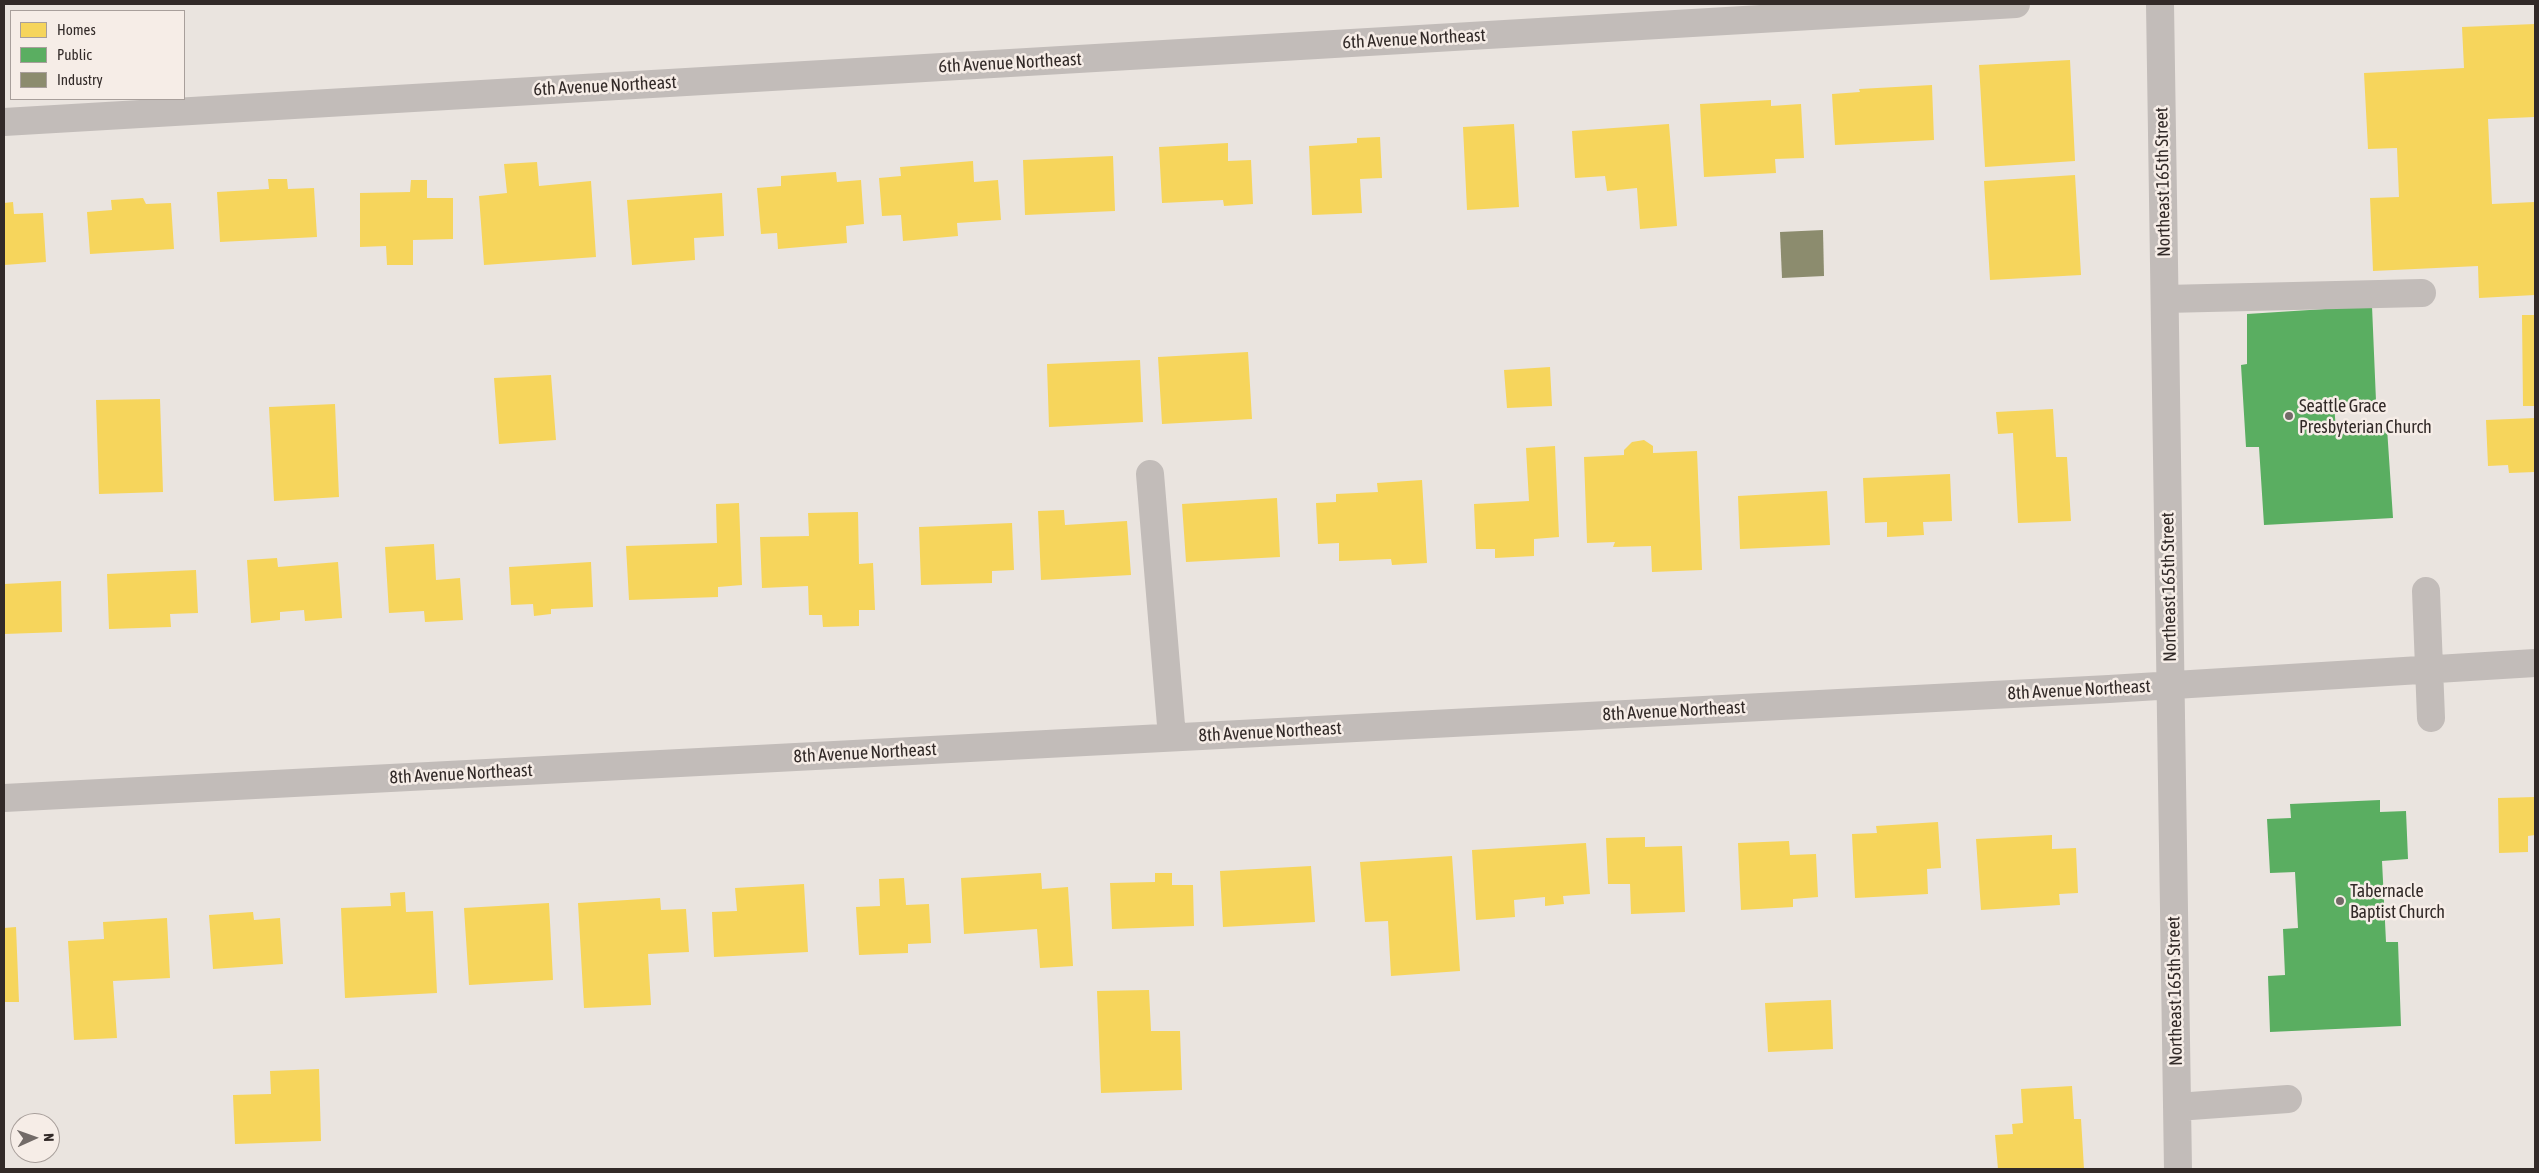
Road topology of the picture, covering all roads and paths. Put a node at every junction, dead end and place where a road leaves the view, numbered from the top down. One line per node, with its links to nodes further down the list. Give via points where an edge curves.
1 (2016, 4): 3 (street, 6th Avenue Northeast)
2 (2160, 4): 5 (street, Northeast 165th Street)
3 (4, 122)
4 (2422, 293): 5 (street)
5 (2165, 299): 10 (street, Northeast 165th Street)
6 (1150, 474): 12 (street)
7 (2426, 591): 9 (street)
8 (2535, 663): 9 (street, 8th Avenue Northeast)
9 (2430, 670): 10 (street, 8th Avenue Northeast); 11 (street)
10 (2170, 685): 12 (street, 8th Avenue Northeast); 15 (street, Northeast 165th Street)
11 (2431, 718)
12 (1172, 737): 13 (street, 8th Avenue Northeast)
13 (4, 798)
14 (2288, 1099): 15 (street)
15 (2177, 1107): 16 (street, Northeast 165th Street)
16 (2178, 1169)

